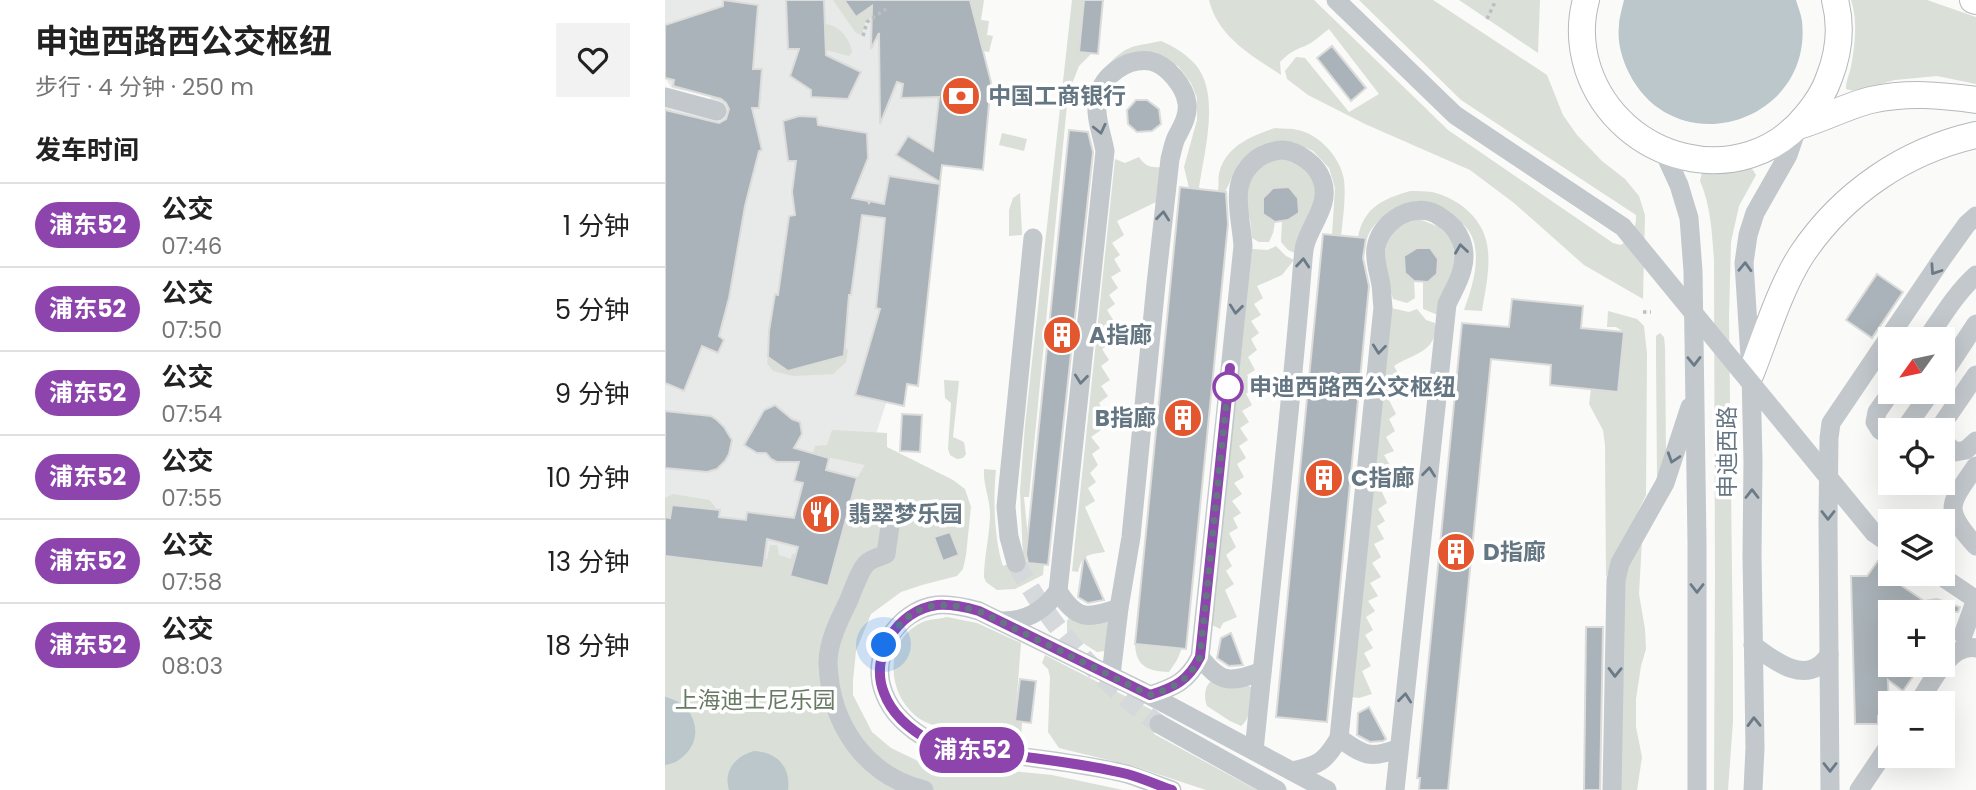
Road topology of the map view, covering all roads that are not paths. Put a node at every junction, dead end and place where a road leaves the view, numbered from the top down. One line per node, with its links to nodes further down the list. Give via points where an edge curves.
1 (1336, 0): 26 (street, bridge, via 1455,115 1623,227)
2 (1586, 0): 9 (highway, via 1582,33 1593,82 1621,123)
3 (1835, 0): 7 (highway, via 1837,56 1823,94)
4 (665, 97): 6 (street)
5 (1976, 100): 7 (highway, via 1939,94 1895,96)
6 (717, 111)
7 (1798, 126): 9 (highway, via 1764,149 1734,158 1703,160); 16 (street, 申迪西路, one-way to 7, via 1744,263 1748,235)
8 (1976, 135): 16 (highway, via 1941,144 1895,167 1867,184 1830,217 1801,256)
9 (1663, 150): 18 (street, 申迪西路, one-way to 18, via 1689,218)
10 (1976, 216): 36 (street, one-way to 36, via 1831,424)
11 (1033, 238): 28 (street, via 1006,507)
12 (1976, 275): 14 (street)
13 (1976, 324): 15 (street)
14 (1935, 327)
15 (1955, 356)
16 (1751, 373): 35 (street, 申迪西路, one-way to 16)
17 (1976, 374): 20 (street)
18 (1695, 393): 46 (street, 申迪西路, one-way to 46); 54 (street, one-way to 54, via 1665,483 1620,564 1616,580)
19 (1883, 404): 21 (street, via 1877,412)
20 (1946, 418)
21 (1878, 426)
22 (1976, 442): 23 (street)
23 (1955, 452)
24 (1976, 466): 27 (street, via 1952,505 1954,517)
25 (892, 512): 49 (street, via 886,554 866,564 836,628 828,661 835,704 849,737 875,767 906,786)
26 (1878, 536)
27 (1976, 546)
28 (1016, 564)
29 (1955, 585): 31 (street)
30 (1058, 592): 32 (street, via 1078,614 1095,616); 32 (street, one-way to 30, via 1131,537 1170,159 1188,105 1182,87 1151,61 1115,70 1103,83 1098,98 1105,151); 33 (street, via 1039,612 1013,622)
31 (1976, 599): 34 (street)
32 (1119, 608): 39 (street)
33 (1000, 621): 39 (street); 50 (street, via 958,606 933,606 910,614 884,645 879,669 883,692 896,714 934,743 955,749 1126,774)
34 (1969, 642): 40 (street, via 1972,647 1961,648 1950,657)
35 (1753, 645): 36 (street, via 1791,669 1817,667); 57 (street, 申迪西路, one-way to 35)
36 (1829, 655): 58 (street, one-way to 58)
37 (1200, 657): 38 (street, via 1211,672 1226,679); 38 (street, one-way to 37, via 1304,247 1324,198 1322,180 1313,165 1297,153 1281,150 1262,155 1247,166 1239,181 1243,246); 41 (street, via 1183,681)
38 (1262, 671): 45 (street)
39 (1111, 675): 41 (street)
40 (1926, 691)
41 (1150, 695): 45 (street)
42 (1159, 724): 51 (street)
43 (1339, 738): 44 (street, via 1359,752 1375,756); 44 (street, one-way to 43, via 1447,304 1463,268 1458,232 1431,211 1414,210 1396,217 1384,227 1376,246 1383,307); 48 (street, via 1319,763)
44 (1399, 748): 53 (street)
45 (1254, 751): 48 (street)
46 (1696, 755): 55 (street); 56 (street, 申迪西路)
47 (1878, 762): 59 (street)
48 (1293, 771): 52 (street)
49 (924, 790)
50 (1172, 790)
51 (1277, 790)
52 (1327, 790)
53 (1395, 790)
54 (1612, 790)
55 (1691, 790)
56 (1697, 790)
57 (1752, 790)
58 (1830, 790)
59 (1859, 790)

